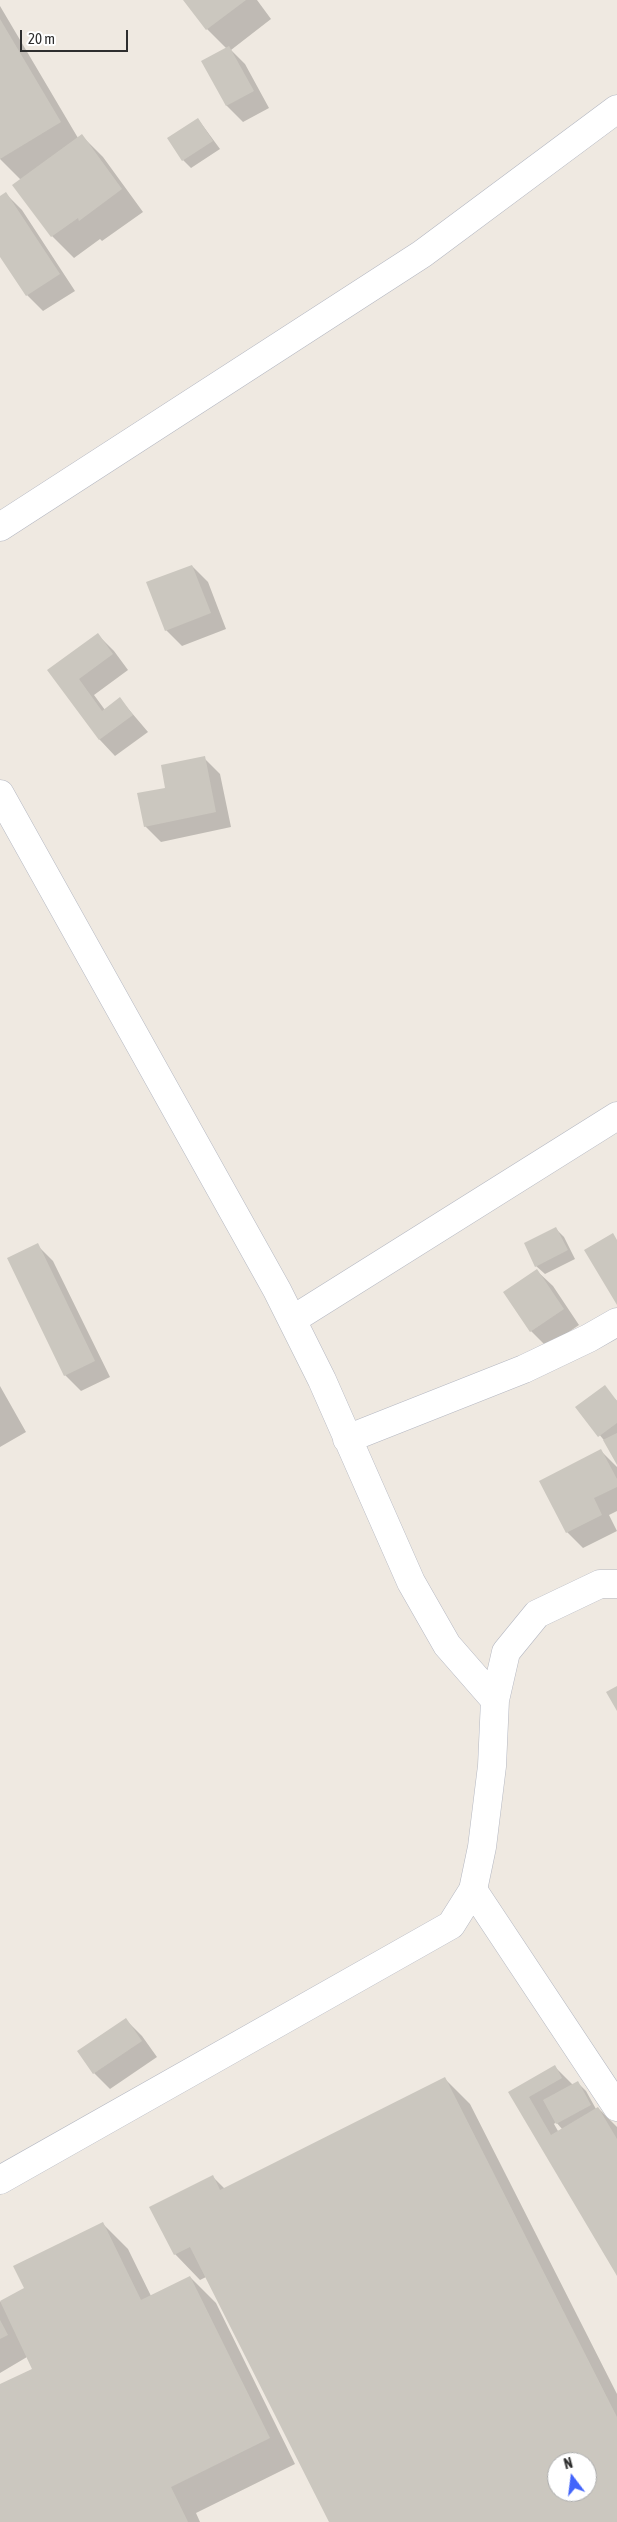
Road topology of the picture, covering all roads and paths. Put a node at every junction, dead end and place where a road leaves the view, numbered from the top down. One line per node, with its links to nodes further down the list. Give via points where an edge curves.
1 (617, 110): 2 (street, via 422,254)
2 (0, 527)
3 (0, 794): 5 (street)
4 (617, 1116): 5 (street)
5 (292, 1320): 7 (street)
6 (617, 1322): 7 (street, via 524,1370)
7 (347, 1439): 9 (street, via 416,1590 447,1645)
8 (617, 1584): 9 (street, via 600,1584 537,1614 506,1652)
9 (496, 1700): 10 (street, via 492,1766)
10 (473, 1890): 11 (street); 12 (street, via 451,1925)
11 (617, 2108)
12 (0, 2180)

